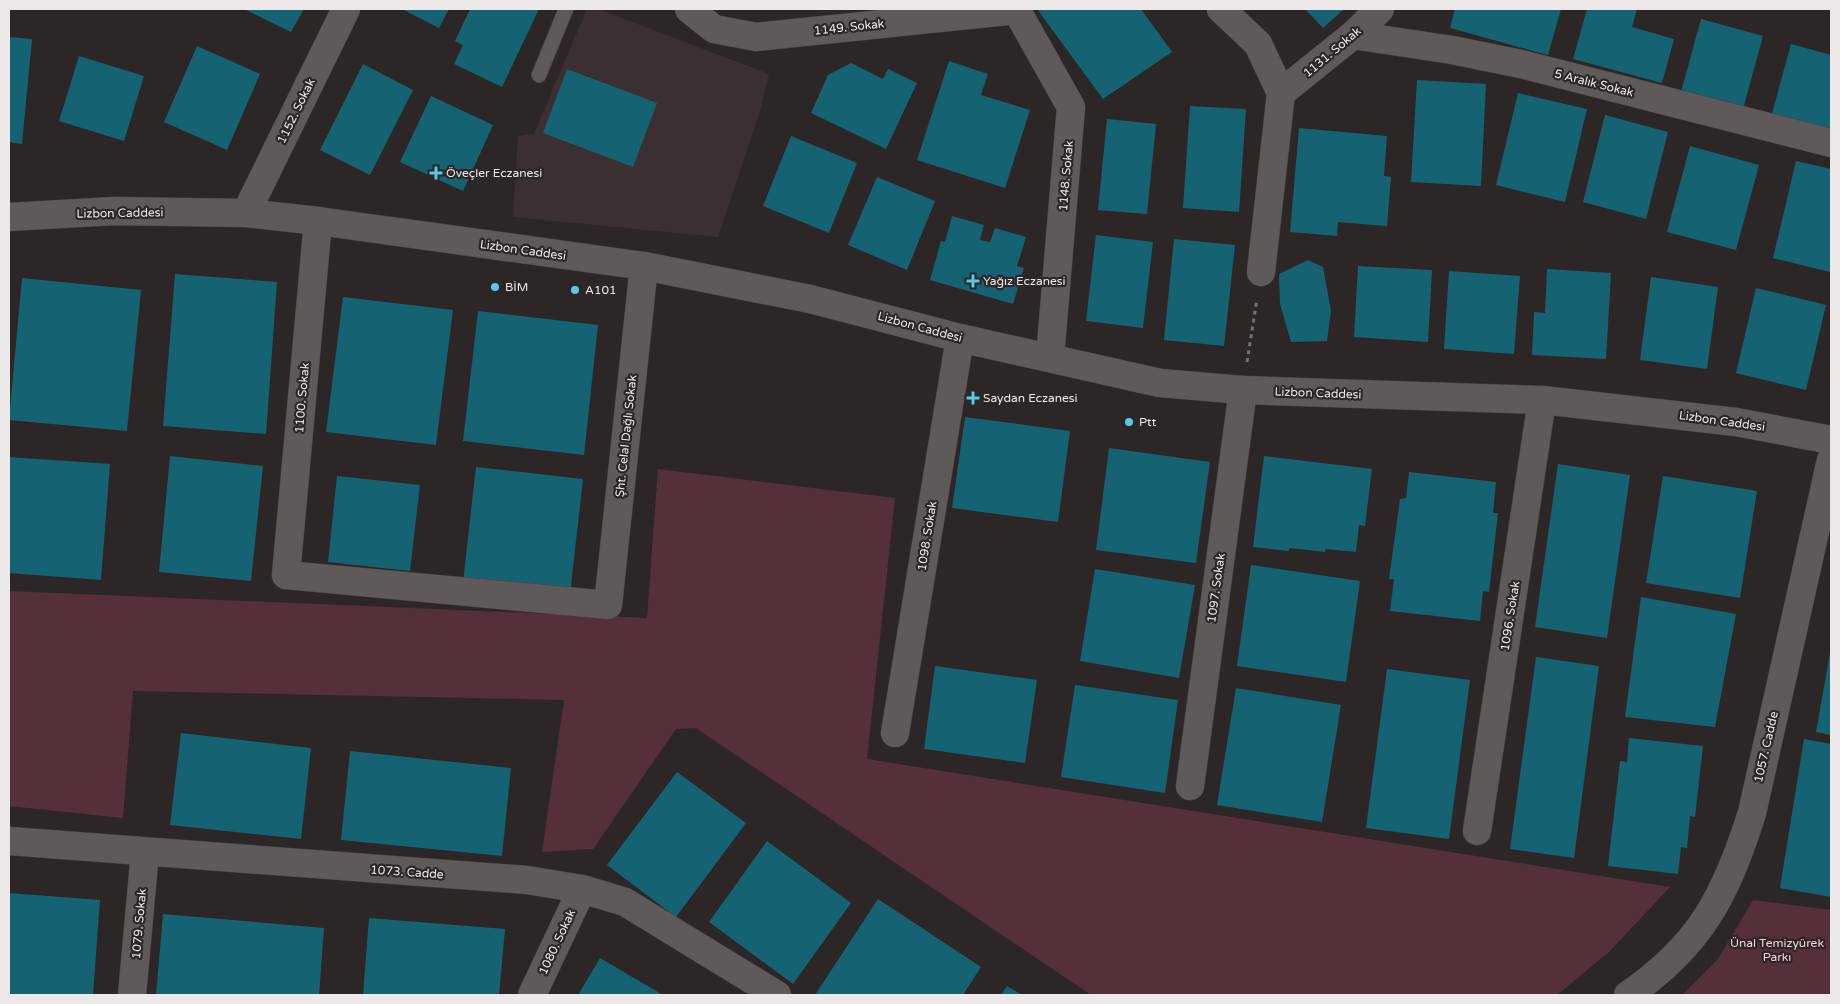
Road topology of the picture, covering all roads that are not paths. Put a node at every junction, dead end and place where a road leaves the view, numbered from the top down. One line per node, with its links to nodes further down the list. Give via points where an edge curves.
1 (346, 9): 11 (street, 1152. Sokak)
2 (566, 9): 8 (lane)
3 (689, 9): 4 (street, 1149. Sokak, via 714,30 756,37)
4 (1016, 9): 17 (street, 1148. Sokak, via 1071,107)
5 (1220, 9): 9 (street, via 1258,44)
6 (1380, 9): 7 (street, 1131. Sokak)
7 (1353, 35): 9 (street, 1131. Sokak); 10 (street, 5 Aralık Sokak, via 1521,64)
8 (539, 75)
9 (1282, 93): 15 (street)
10 (1831, 143)
11 (246, 213): 12 (street, Lizbon Caddesi, via 114,211); 13 (street, Lizbon Caddesi)
12 (9, 217)
13 (318, 221): 14 (street, Lizbon Caddesi); 22 (street, 1100. Sokak, via 286,575)
14 (644, 266): 16 (street, Lizbon Caddesi, via 810,299); 22 (street, Şht. Celal Dağlı Sokak)
15 (1261, 272)
16 (960, 338): 17 (street, Lizbon Caddesi); 23 (street, 1098. Sokak)
17 (1050, 357): 18 (street, Lizbon Caddesi, via 1160,383)
18 (1243, 390): 19 (street, Lizbon Caddesi); 24 (street, 1097. Sokak)
19 (1542, 400): 20 (street, Lizbon Caddesi, via 1736,422); 25 (street, 1096. Sokak)
20 (1831, 440)
21 (1831, 460): 32 (street, 1057. Cadde, via 1752,813 1738,854 1720,896 1697,934 1665,968)
22 (608, 605)
23 (895, 733)
24 (1190, 786)
25 (1477, 831)
26 (9, 841): 27 (street, 1073. Cadde)
27 (145, 852): 28 (street, 1073. Cadde, via 527,880); 29 (street, 1079. Sokak)
28 (582, 889): 30 (street, 1080. Sokak); 31 (street, 1073. Cadde, via 625,902)
29 (132, 995)
30 (532, 995)
31 (777, 995)
32 (1628, 995)

